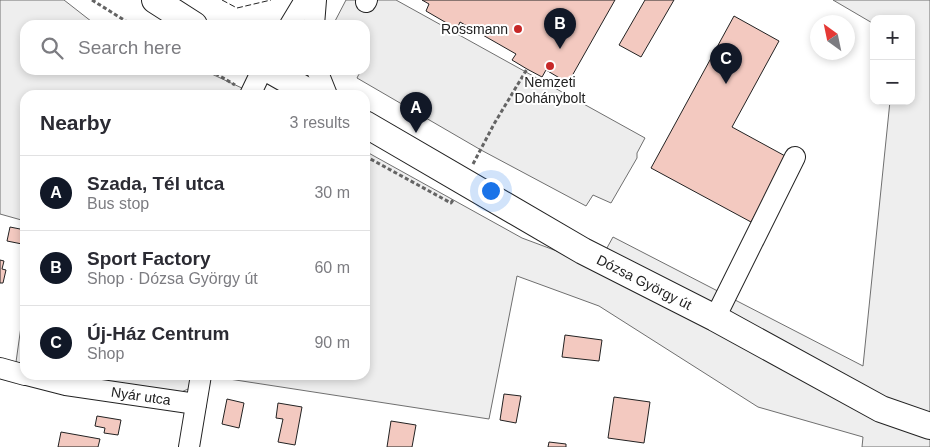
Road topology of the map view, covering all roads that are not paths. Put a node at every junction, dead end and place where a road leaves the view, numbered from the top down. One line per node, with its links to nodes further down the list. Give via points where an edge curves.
1 (155, 0): 4 (main road)
2 (305, 0): 5 (street)
3 (316, 0): 6 (street)
4 (186, 20)
5 (293, 20)
6 (314, 20)
7 (260, 75): 10 (street)
8 (279, 75): 11 (main road)
9 (319, 75): 12 (street)
10 (252, 90)
11 (305, 90)
12 (324, 90)
13 (370, 127): 15 (main road, Dózsa György út, via 583,250)
14 (795, 157): 15 (street)
15 (715, 318): 21 (main road, Dózsa György út, via 881,409)
16 (0, 368): 17 (street, Nyár utca)
17 (20, 373)
18 (46, 380): 20 (street, Nyár utca)
19 (200, 380): 20 (street)
20 (196, 404): 22 (street)
21 (930, 426)
22 (189, 447)

